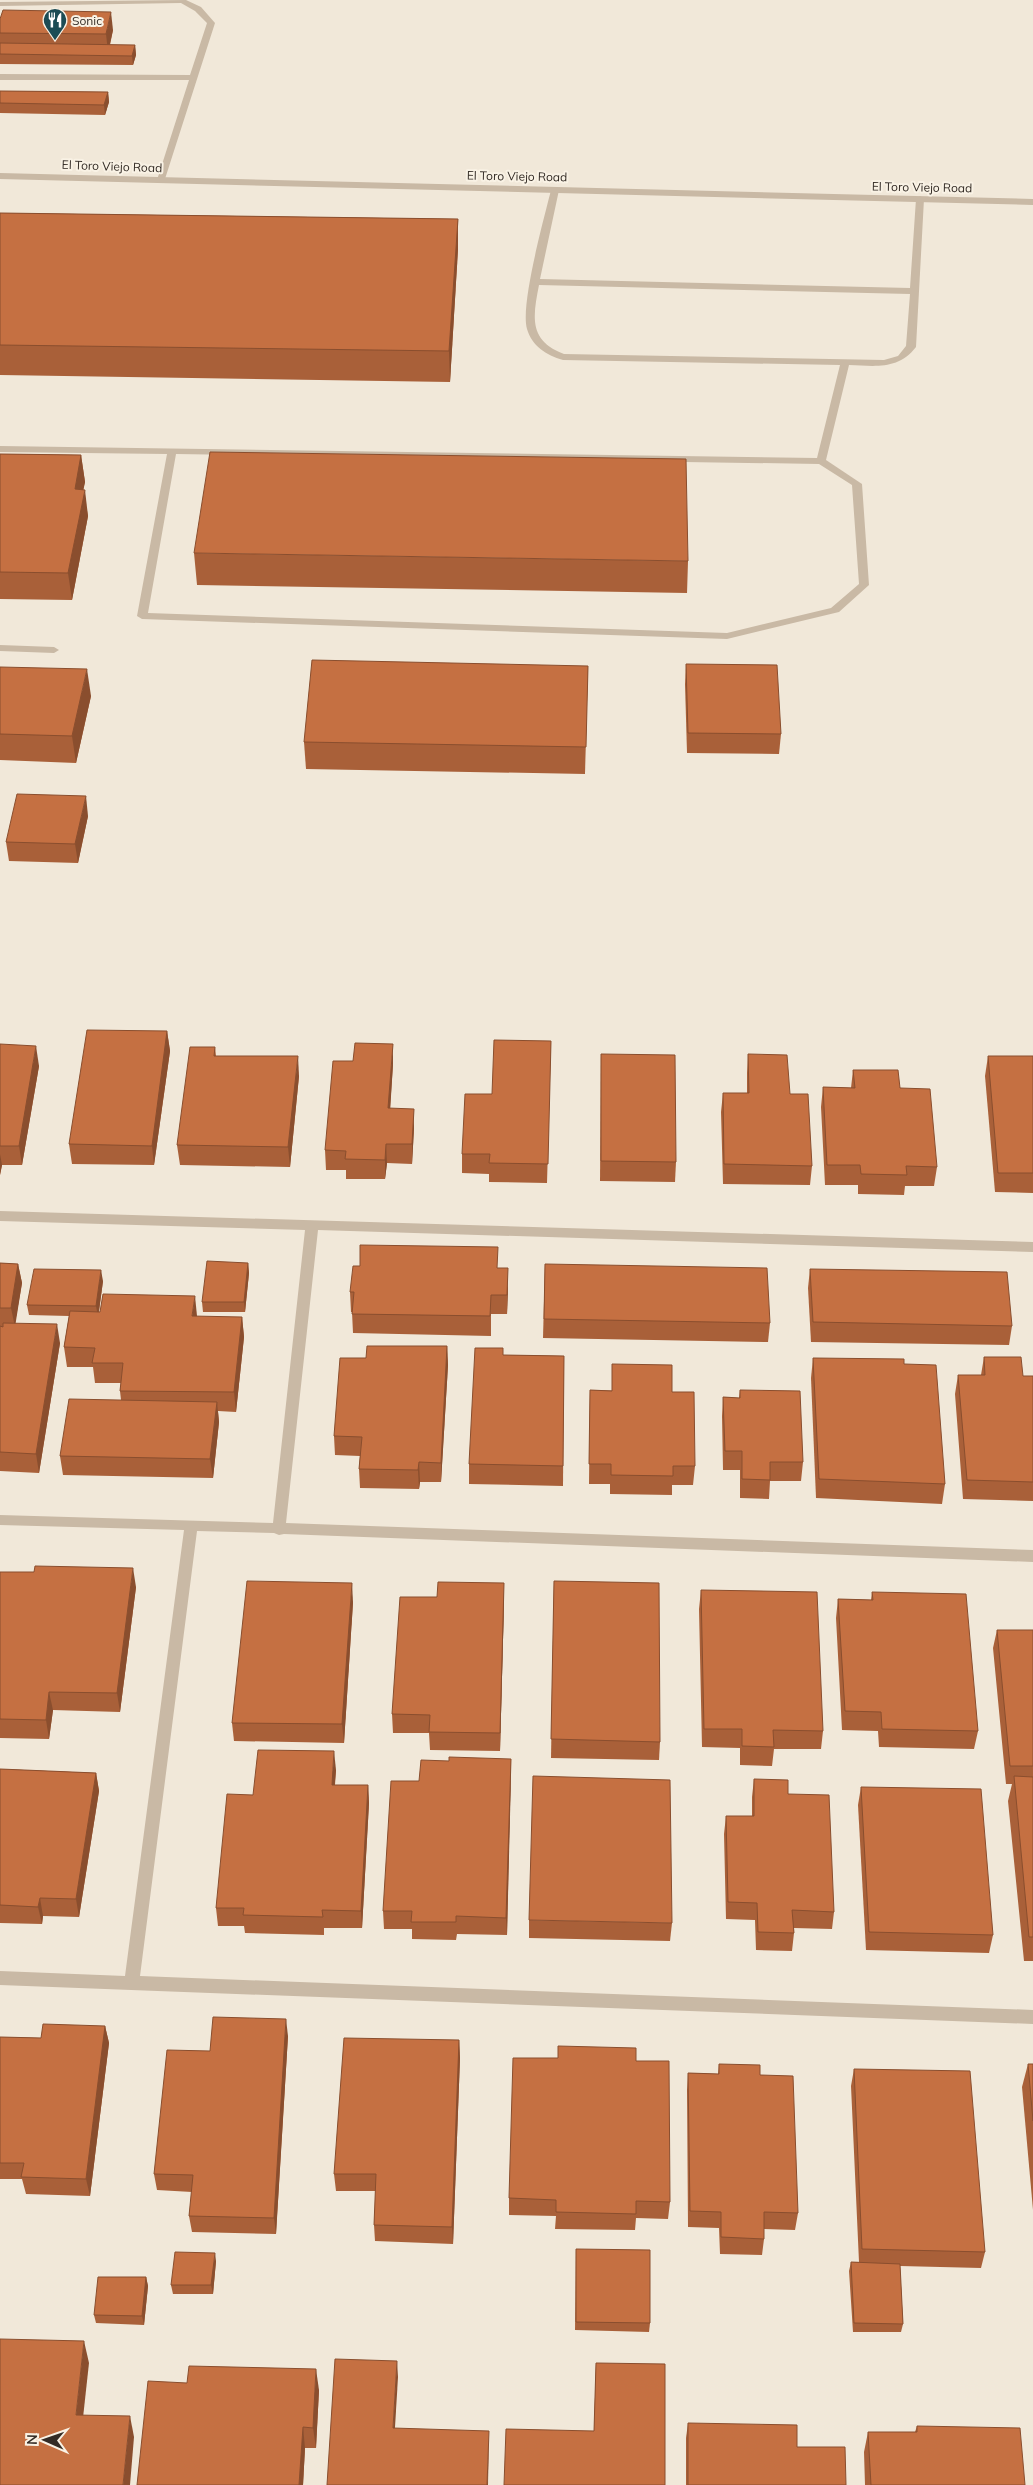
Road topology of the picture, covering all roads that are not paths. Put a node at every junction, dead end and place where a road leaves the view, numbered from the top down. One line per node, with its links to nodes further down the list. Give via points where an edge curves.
1 (0, 4): 3 (street, via 182,1 211,23)
2 (0, 77): 3 (street)
3 (194, 78): 5 (street)
4 (0, 176): 5 (street, El Toro Viejo Road)
5 (161, 180): 6 (street, El Toro Viejo Road)
6 (555, 190): 7 (street, El Toro Viejo Road); 9 (street)
7 (920, 200): 8 (street, El Toro Viejo Road); 10 (street)
8 (1033, 202)
9 (536, 282): 10 (street); 11 (street, via 529,312 530,326 539,345 563,357)
10 (914, 291): 11 (street, via 911,347 901,358 884,363)
11 (845, 362): 14 (street)
12 (0, 449): 13 (street)
13 (172, 451): 14 (street); 14 (street, via 142,616 727,636 835,610 864,585 857,484)
14 (821, 461)
15 (0, 648): 16 (street)
16 (54, 650)
17 (0, 1216): 18 (street)
18 (312, 1225): 19 (street); 22 (street)
19 (1033, 1247)
20 (0, 1520): 21 (street)
21 (191, 1525): 22 (street); 25 (street)
22 (279, 1530): 23 (street)
23 (1033, 1556)
24 (0, 1978): 25 (street)
25 (132, 1983): 26 (street)
26 (1033, 2017)

